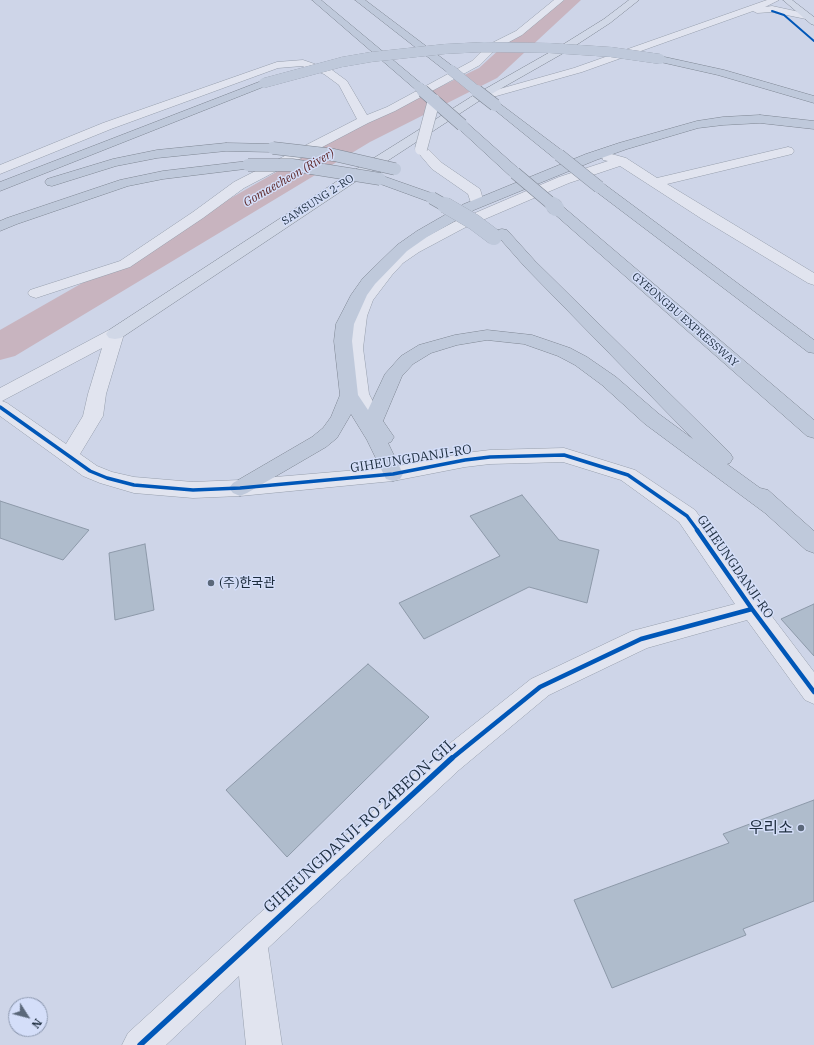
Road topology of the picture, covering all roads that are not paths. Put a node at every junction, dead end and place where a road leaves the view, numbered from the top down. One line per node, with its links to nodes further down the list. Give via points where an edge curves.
1 (316, 0): 13 (highway, bridge)
2 (359, 0): 31 (highway, bridge, via 599,187)
3 (560, 0): 15 (street, via 519,33 492,47 476,63 391,109)
4 (635, 0): 10 (main road, SAMSUNG 2-RO, via 607,21)
5 (775, 0): 7 (street)
6 (787, 0): 8 (main road)
7 (745, 11): 8 (street, via 772,9); 11 (street)
8 (806, 16): 9 (main road)
9 (814, 22)
10 (561, 43): 11 (street, via 563,61 586,66); 12 (main road, SAMSUNG 2-RO, via 527,70)
11 (600, 63): 12 (street)
12 (475, 99): 30 (main road, SAMSUNG 2-RO)
13 (434, 100): 26 (street, bridge, via 421,149 437,166 475,192); 36 (highway, GYEONGBU EXPRESSWAY, bridge)
14 (814, 100): 24 (highway, bridge, via 742,78 660,59 612,52 484,46 445,49 342,62 312,69 264,84)
15 (364, 120): 19 (street, via 343,83 328,72 302,63 277,65 107,126); 29 (street, via 240,185 124,264)
16 (814, 125): 18 (highway, via 760,119 723,121 697,126)
17 (788, 151): 22 (street)
18 (622, 154): 22 (street); 26 (highway, via 594,156); 35 (street, via 459,225 414,249 386,272 363,305 354,348 360,394)
19 (0, 170)
20 (401, 171): 23 (highway, bridge, via 334,154 273,148 226,147 157,154 113,163)
21 (425, 181): 25 (highway)
22 (655, 182): 28 (street)
23 (44, 185)
24 (0, 187)
25 (438, 195): 27 (highway, bridge, via 380,180 317,168 248,165 170,174 125,183); 40 (highway, bridge, via 474,222 498,235 530,264)
26 (477, 203): 32 (highway, via 402,248 369,281 359,295 345,324 343,341)
27 (0, 227)
28 (814, 280)
29 (36, 294)
30 (116, 334): 33 (street, SAMSUNG 2-RO); 37 (street, via 96,394 93,416)
31 (814, 348)
32 (349, 394): 38 (highway, via 377,440); 39 (highway, via 340,418 330,432 312,446)
33 (0, 396)
34 (0, 407): 37 (street, GIHEUNGDANJI-RO)
35 (373, 421): 38 (highway, via 384,438 391,456); 40 (highway, via 394,374 407,360 425,349 455,340 487,335 526,339 564,352 581,361 609,381 652,419)
36 (814, 431)
37 (68, 456): 39 (street, GIHEUNGDANJI-RO, via 90,471 134,485 193,490)
38 (393, 474): 39 (street, GIHEUNGDANJI-RO); 42 (street, GIHEUNGDANJI-RO, via 464,460 564,456 628,475 687,516)
39 (240, 488)
40 (769, 506): 41 (highway)
41 (814, 544)
42 (752, 609): 43 (street, GIHEUNGDANJI-RO); 44 (street, GIHEUNGDANJI-RO 24BEON-GIL, via 641,639 540,687 449,761)
43 (814, 692)
44 (251, 942): 45 (street, GIHEUNGDANJI-RO 24BEON-GIL); 46 (street)
45 (140, 1045)
46 (264, 1045)

